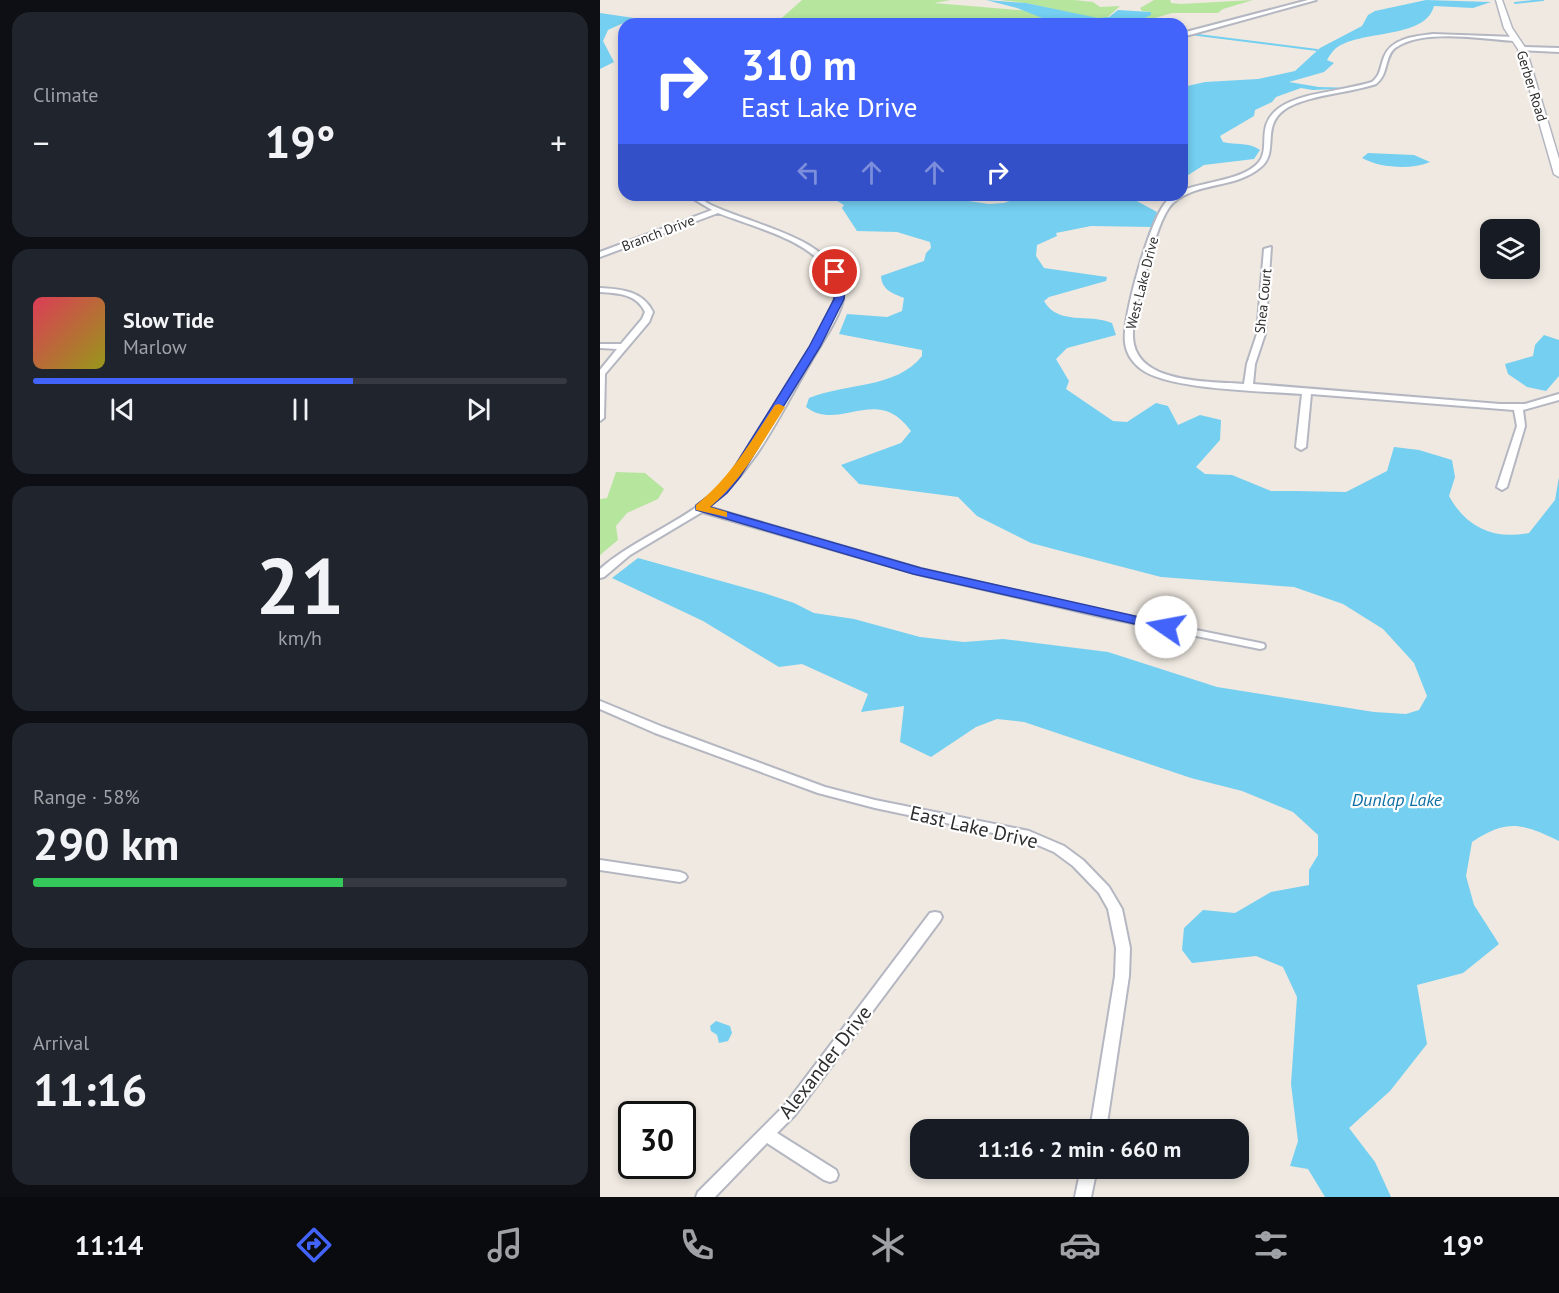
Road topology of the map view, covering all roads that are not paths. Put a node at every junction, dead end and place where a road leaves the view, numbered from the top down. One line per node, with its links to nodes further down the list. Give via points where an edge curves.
1 (1314, 0): 3 (street)
2 (1499, 0): 4 (street, Gerber Road)
3 (1188, 33)
4 (1515, 39): 5 (street, Gerber Road); 8 (street, West Lake Drive, via 1439,36 1401,43 1389,52 1385,72 1374,83 1282,108 1267,126 1266,156 1256,168)
5 (1522, 49): 6 (street); 7 (street, Gerber Road)
6 (1559, 50)
7 (1558, 171)
8 (1188, 192)
9 (700, 201): 11 (street)
10 (1173, 201): 17 (street, West Lake Drive, via 1157,225 1131,321 1131,350 1139,363 1169,378)
11 (716, 211): 13 (street, Branch Drive); 24 (street, via 816,252 831,266 840,289 836,309 758,442 722,490)
12 (1268, 249): 17 (street, Shea Court, via 1261,334)
13 (600, 255)
14 (600, 290): 16 (street, via 635,296 647,306 646,320)
15 (600, 346): 16 (street)
16 (624, 347): 21 (street, via 601,374)
17 (1248, 387): 18 (street, West Lake Drive)
18 (1307, 391): 20 (street, West Lake Drive); 22 (street)
19 (1559, 398): 20 (street, West Lake Drive)
20 (1518, 407): 23 (street, via 1521,426)
21 (600, 418)
22 (1301, 447)
23 (1502, 487)
24 (700, 508): 25 (street, via 639,544); 26 (street, via 929,574)
25 (600, 575)
26 (1260, 646)
27 (600, 705): 31 (street, East Lake Drive, via 822,790 1029,836 1078,862 1104,890 1115,909 1123,948)
28 (600, 865): 29 (street)
29 (680, 877)
30 (934, 917): 32 (street, Alexander Drive, via 853,1030)
31 (1100, 1119)
32 (767, 1135): 33 (street); 35 (street, Alexander Drive)
33 (830, 1175)
34 (1087, 1179): 36 (street)
35 (704, 1197)
36 (1083, 1197)

